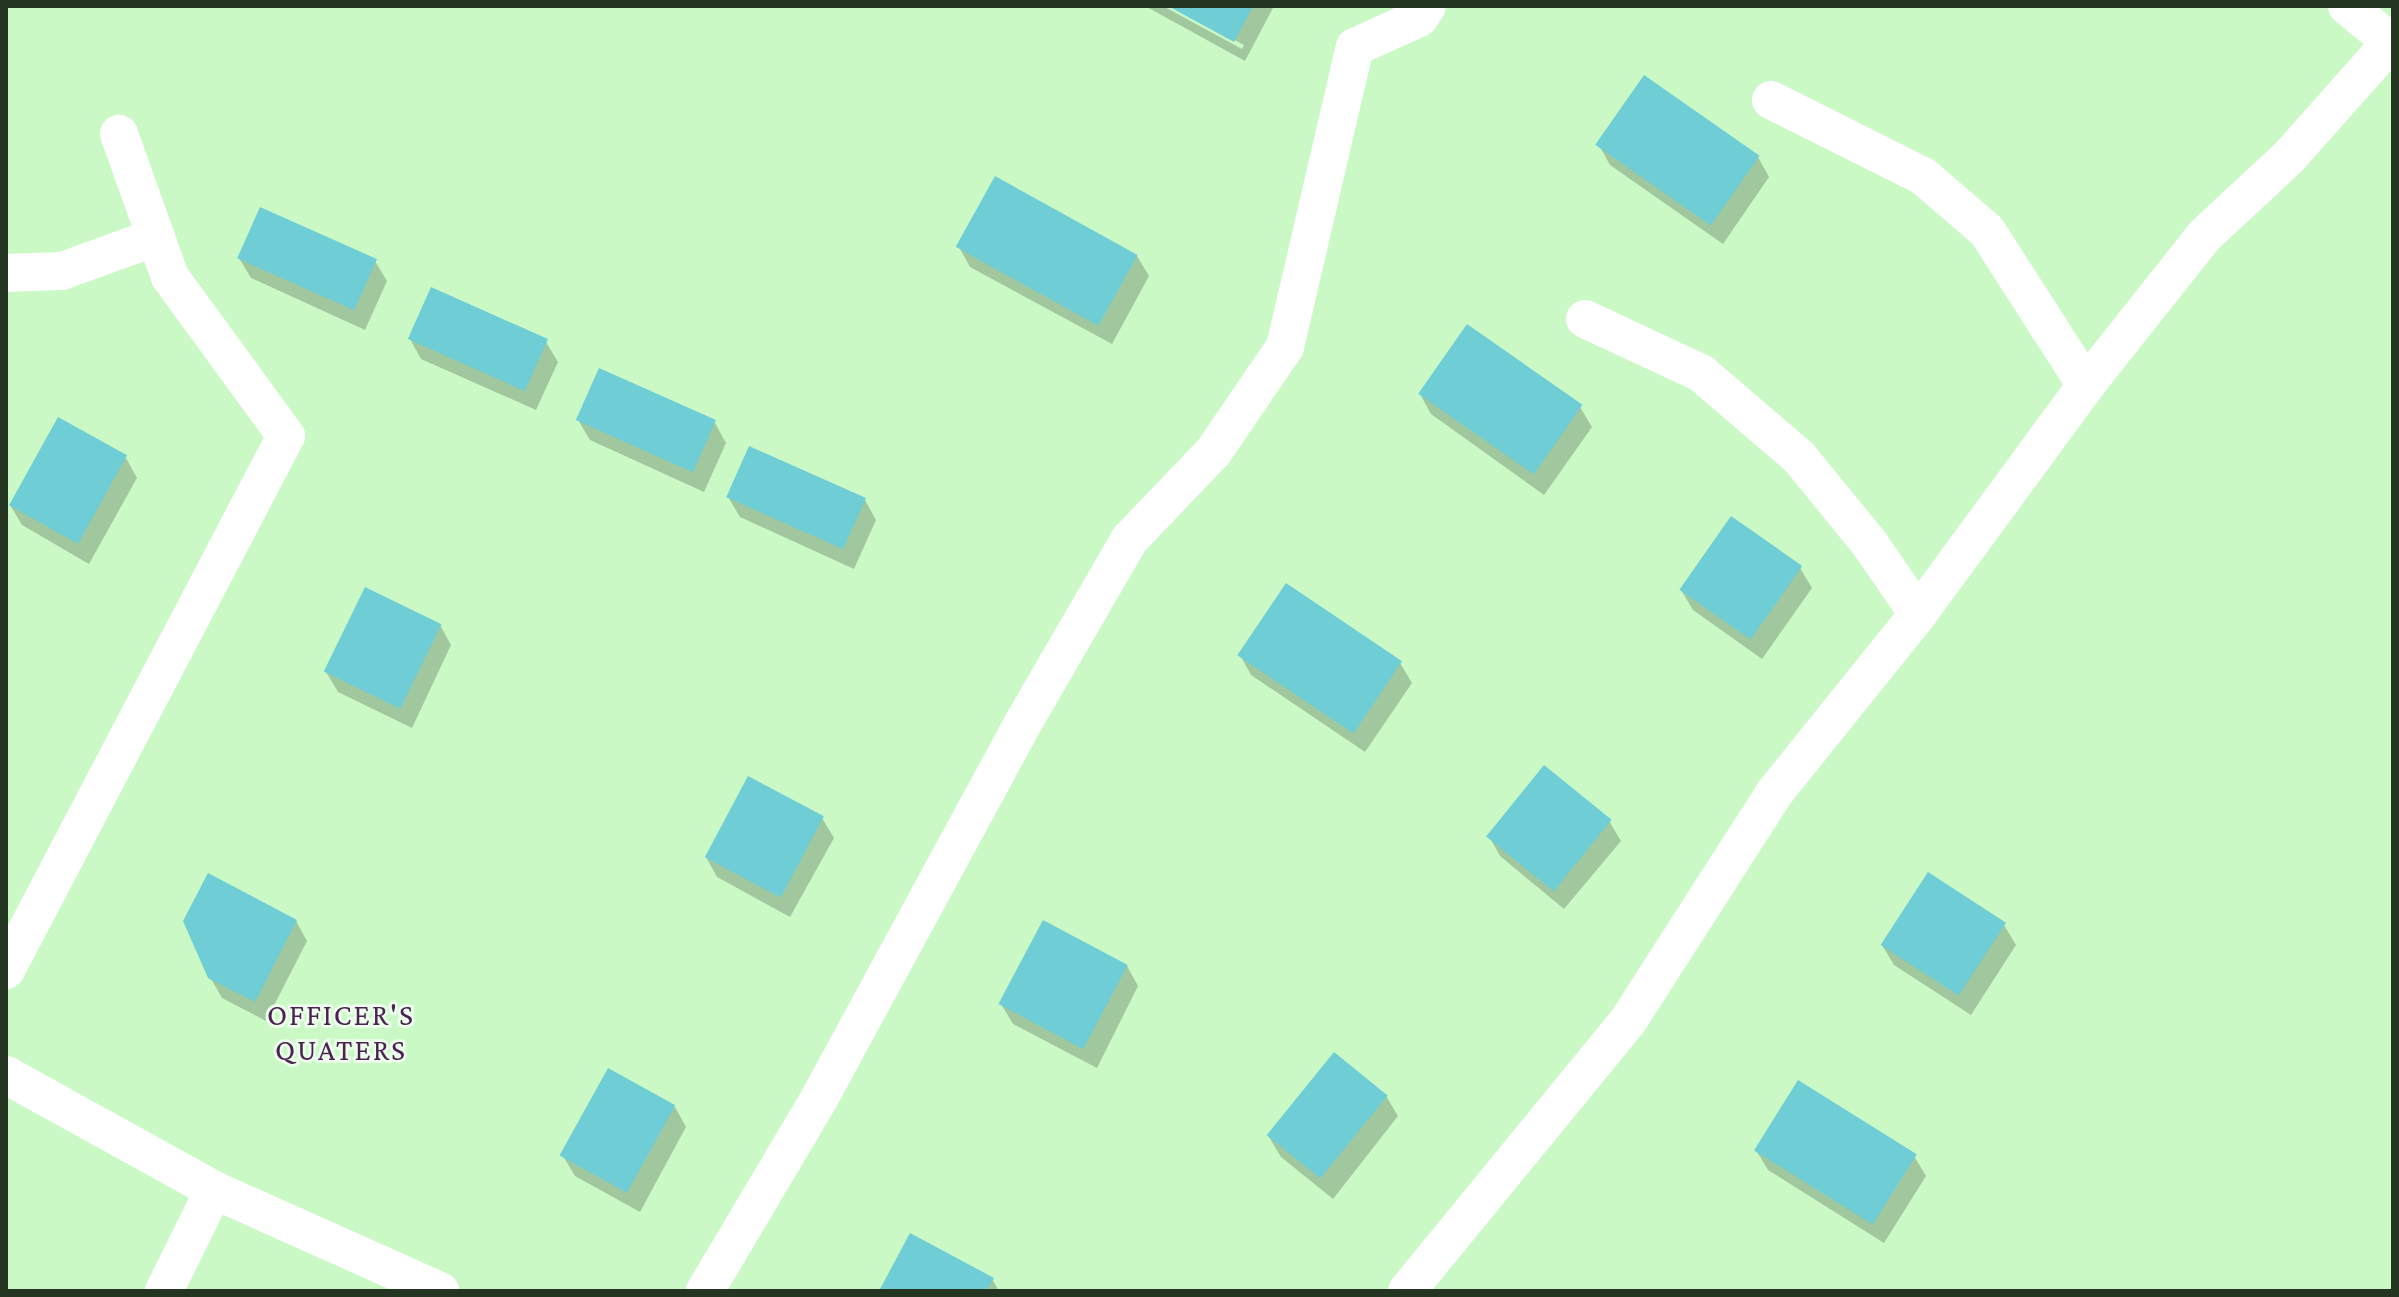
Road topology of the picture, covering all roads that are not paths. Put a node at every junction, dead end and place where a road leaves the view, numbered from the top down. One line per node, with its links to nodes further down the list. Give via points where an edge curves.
1 (1427, 6): 16 (street, via 1419,18 1355,47 1285,347 1214,451 1129,540 1019,730 820,1097)
2 (2347, 6): 3 (street)
3 (2392, 41): 9 (street, via 2289,157 2204,236)
4 (1771, 100): 9 (street, via 1923,176 1987,231)
5 (119, 134): 6 (street)
6 (156, 237): 7 (street, via 62,271); 11 (street, via 170,277 286,436)
7 (6, 273)
8 (1585, 319): 10 (street, via 1701,373 1799,457 1870,544)
9 (2086, 385): 10 (street)
10 (1918, 614): 17 (street, via 1775,792 1628,1021)
11 (6, 970)
12 (6, 1075): 13 (street)
13 (214, 1190): 14 (street); 15 (street)
14 (164, 1291)
15 (440, 1291)
16 (705, 1291)
17 (1407, 1291)

